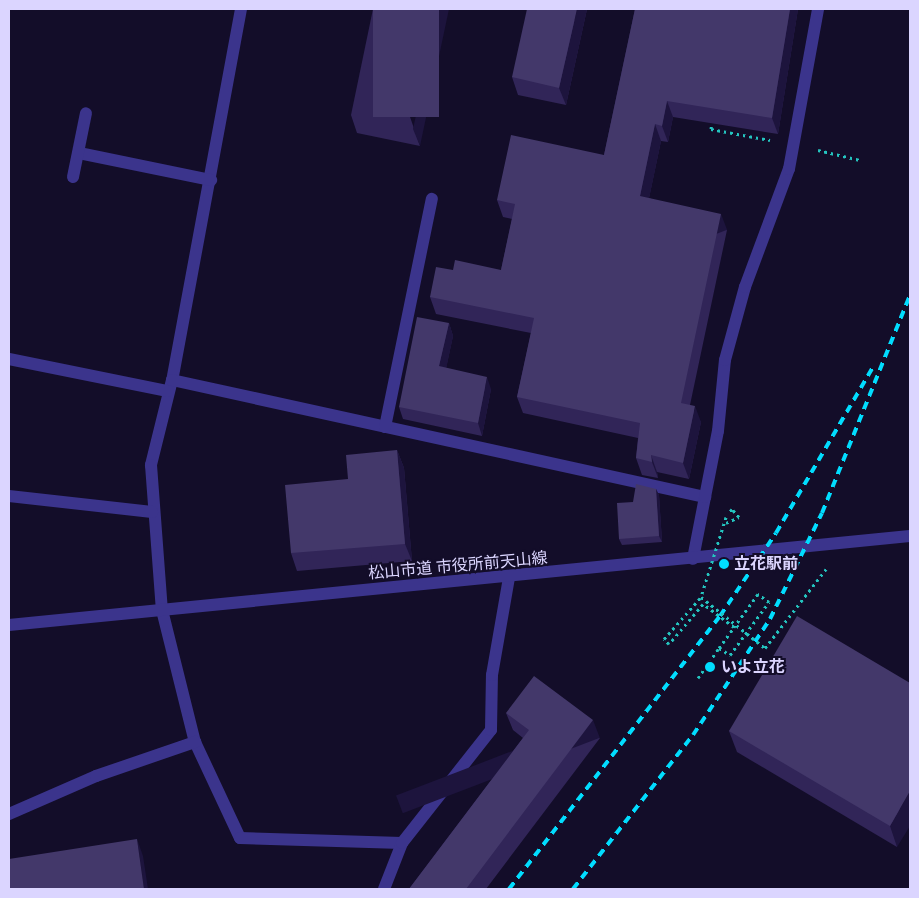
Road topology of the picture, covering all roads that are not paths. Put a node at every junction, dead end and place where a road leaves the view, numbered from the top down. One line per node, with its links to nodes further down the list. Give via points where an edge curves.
1 (241, 9): 6 (street)
2 (818, 9): 12 (street, via 794,145 745,287 725,360 718,431)
3 (86, 113): 4 (street)
4 (79, 153): 5 (street); 6 (street)
5 (74, 177)
6 (211, 180): 9 (street)
7 (432, 199): 10 (street)
8 (9, 359): 9 (street)
9 (170, 386): 10 (street); 13 (street, via 151,466)
10 (385, 427): 12 (street)
11 (9, 496): 13 (street)
12 (705, 497): 15 (street)
13 (152, 512): 17 (street)
14 (910, 536): 15 (street, 松山市道 市役所前天山線)
15 (693, 559): 16 (street, 松山市道 市役所前天山線)
16 (509, 578): 17 (street, 松山市道 市役所前天山線); 21 (street, via 492,676 491,730)
17 (162, 610): 18 (street, 松山市道 市役所前天山線); 19 (street)
18 (9, 625)
19 (195, 742): 20 (street, via 96,776); 21 (street, via 240,838)
20 (9, 814)
21 (402, 843): 22 (street)
22 (384, 889)

